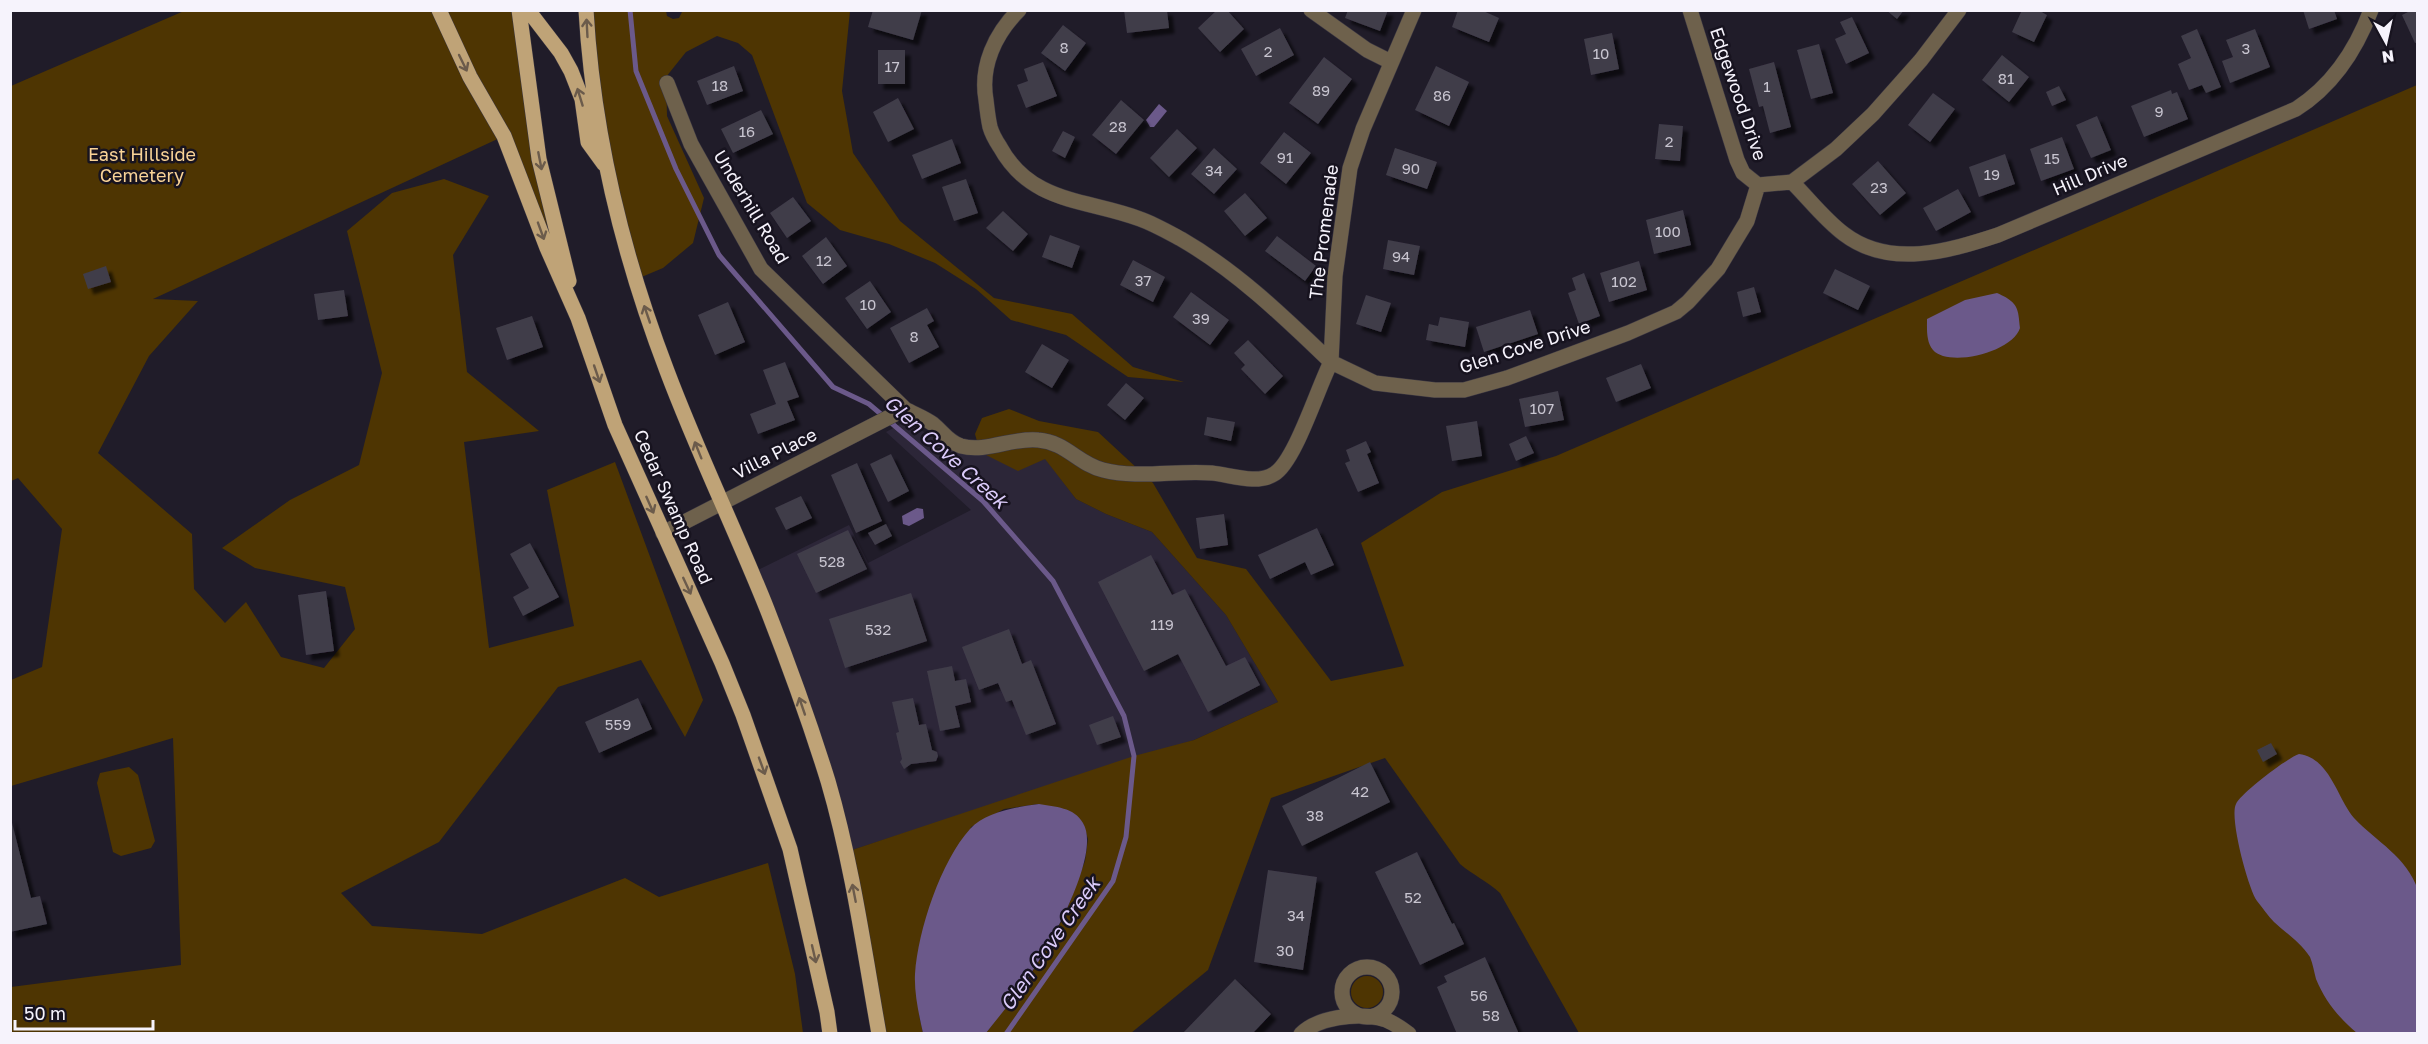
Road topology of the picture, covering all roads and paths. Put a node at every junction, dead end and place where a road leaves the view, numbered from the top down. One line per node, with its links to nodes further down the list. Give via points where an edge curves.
1 (439, 10): 16 (main road, Cedar Swamp Road, one-way to 16, via 470,77 504,136)
2 (519, 10): 16 (main road, one-way to 16, via 539,159)
3 (528, 10): 13 (main road, one-way to 3, via 588,142 582,99 571,71)
4 (586, 10): 13 (main road, one-way to 4, via 589,62)
5 (1019, 10): 17 (street, Glen Cove Drive, via 997,39 987,62 984,89 990,129 1007,161 1042,189 1061,198 1140,219 1181,239 1250,286)
6 (1311, 10): 11 (street, via 1367,50)
7 (1414, 10): 11 (street, The Promenade)
8 (1690, 10): 15 (street, Edgewood Drive, via 1737,160 1743,173)
9 (1959, 10): 14 (street, via 1873,114 1836,149)
10 (2371, 10): 14 (street, Hill Drive, via 2362,34 2339,71 2315,97 2296,109 1956,249 1894,254 1870,249 1844,234)
11 (1391, 62): 17 (street, The Promenade, via 1350,168 1335,276)
12 (667, 83): 18 (street, Underhill Road, via 691,144 761,268)
13 (607, 169): 19 (main road, one-way to 13, via 637,284)
14 (1792, 182): 15 (street)
15 (1758, 185): 17 (street, Glen Cove Drive, via 1747,221 1718,269 1676,312 1628,333 1464,390 1375,383)
16 (578, 318): 20 (main road, Cedar Swamp Road, one-way to 20, via 615,425)
17 (1331, 362): 18 (street, via 1288,460 1275,474 1263,478 1104,471 1060,445 1034,439 964,447 951,442 933,424)
18 (901, 411): 19 (street, Villa Place)
19 (720, 504): 20 (street, Villa Place); 22 (main road, one-way to 19, via 854,891 828,781 767,609)
20 (663, 533): 21 (main road, Cedar Swamp Road, one-way to 21, via 722,663 772,791 790,849)
21 (830, 1034)
22 (879, 1034)
23 (1301, 1034): 24 (street, via 1309,1026 1365,1016 1380,1018)
24 (1409, 1034)

